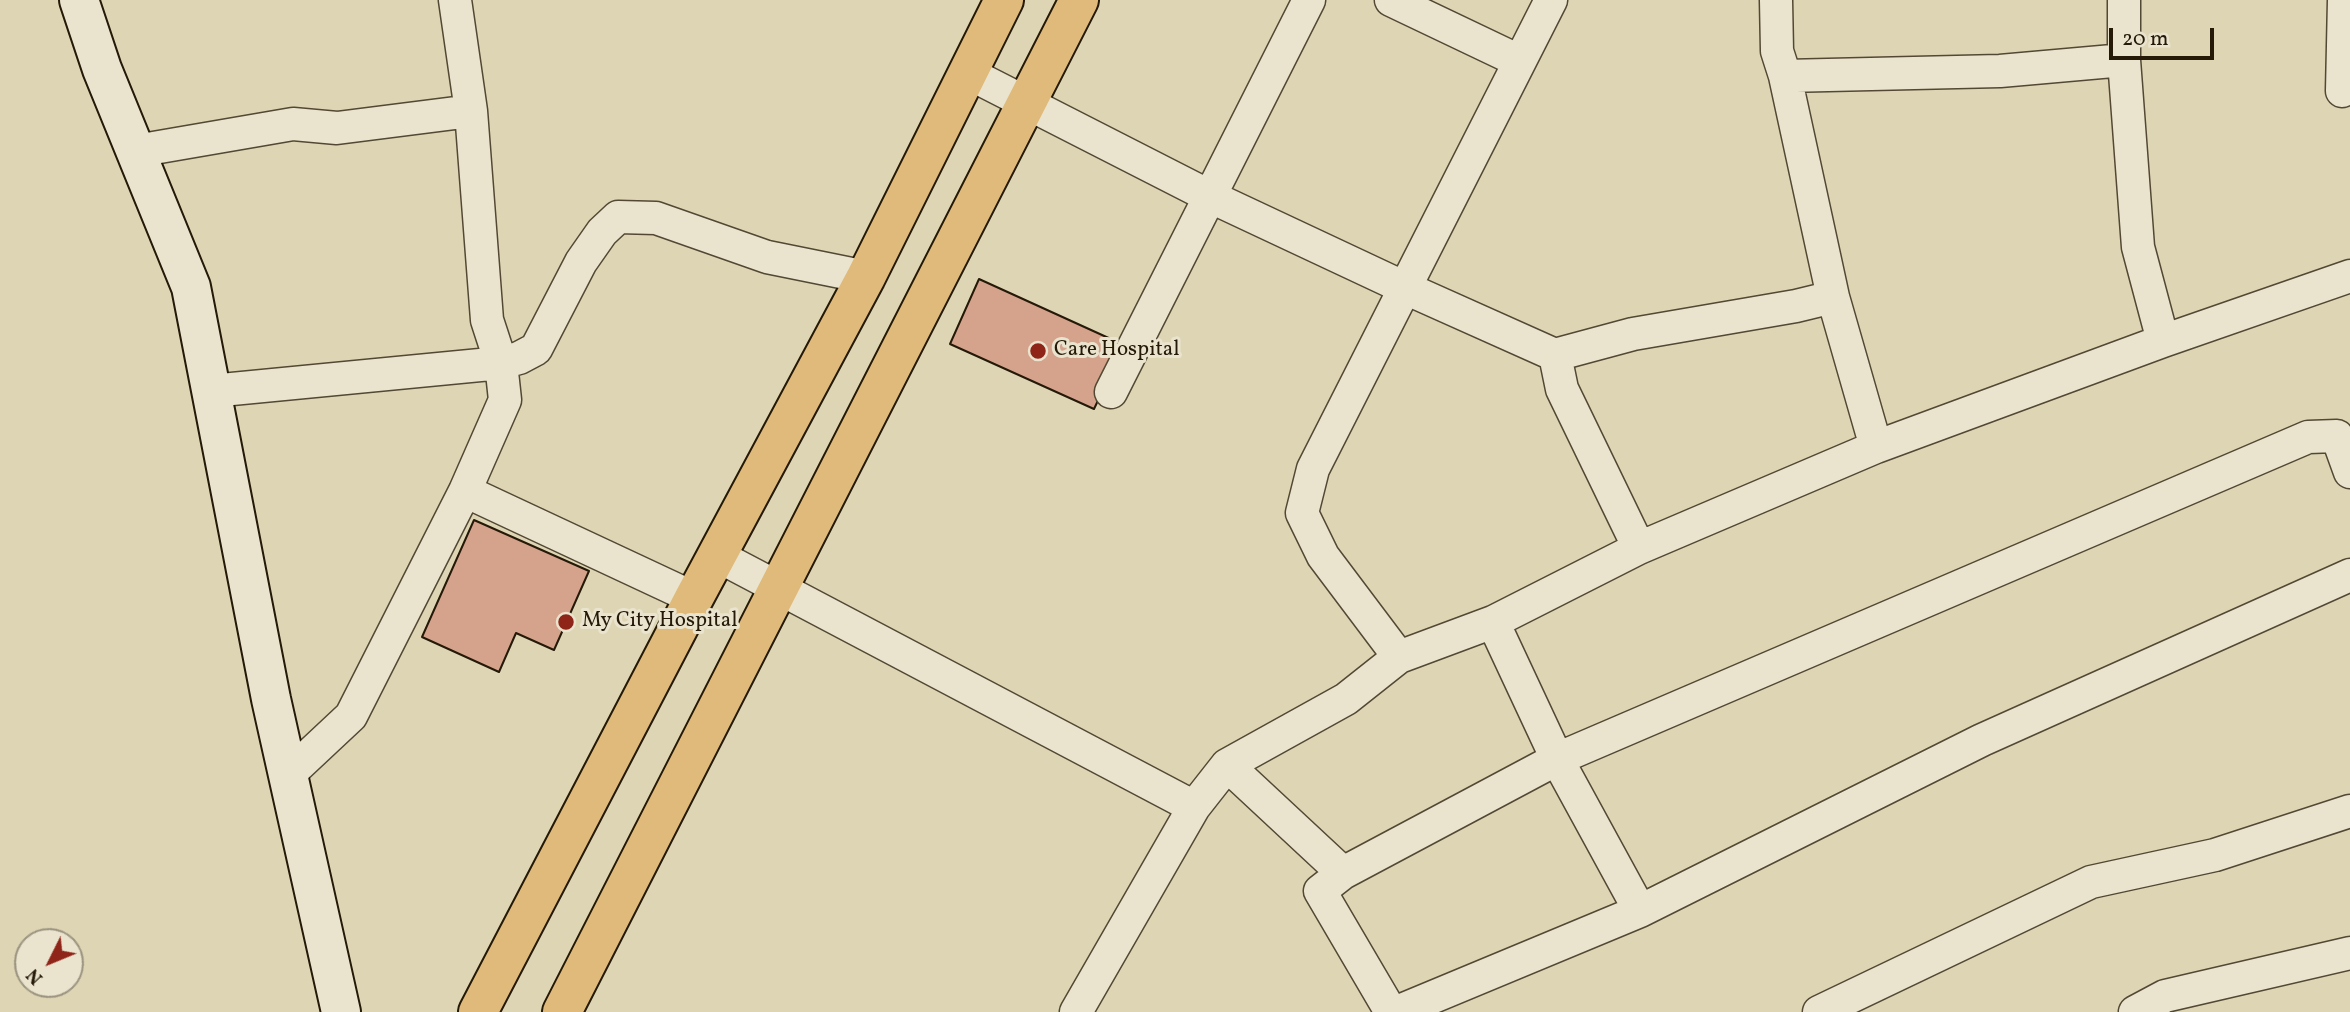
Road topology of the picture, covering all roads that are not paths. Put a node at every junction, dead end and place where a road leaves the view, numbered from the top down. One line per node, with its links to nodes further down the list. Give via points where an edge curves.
1 (79, 0): 18 (street)
2 (455, 0): 17 (street)
3 (1004, 0): 13 (main road)
4 (1079, 0): 16 (main road)
5 (1309, 0): 19 (street)
6 (1391, 0): 12 (street)
7 (1551, 0): 12 (street)
8 (1776, 0): 14 (street, via 1777,51)
9 (2124, 0): 11 (street)
10 (2344, 0): 15 (street)
11 (2123, 60): 14 (street, via 2000,71); 24 (street, via 2138,247)
12 (1518, 61): 22 (street)
13 (968, 73): 16 (street); 21 (main road)
14 (1786, 76): 23 (street)
15 (2342, 91)
16 (1025, 104): 19 (street); 35 (main road)
17 (471, 111): 18 (street, via 337,128 293,124); 26 (street, via 487,320)
18 (136, 151): 27 (street, via 191,287)
19 (1209, 196): 22 (street); 28 (street)
20 (2350, 276): 24 (street)
21 (866, 277): 26 (street, via 766,257 656,218 618,217 581,262 536,349); 33 (main road)
22 (1403, 287): 25 (street); 38 (street, via 1313,469 1302,513 1323,556)
23 (1833, 297): 25 (street, via 1633,334); 29 (street)
24 (2163, 341): 29 (street)
25 (1555, 355): 32 (street, via 1562,389)
26 (501, 363): 27 (street); 31 (street, via 505,400)
27 (211, 391): 41 (street)
28 (1111, 392)
29 (1876, 447): 32 (street)
30 (2350, 471): 39 (street, via 2337,436 2308,437)
31 (464, 491): 36 (street); 41 (street, via 351,716)
32 (1639, 548): 37 (street)
33 (718, 556): 35 (street); 36 (main road)
34 (2350, 575): 45 (street, via 1982,740)
35 (779, 589): 42 (street); 50 (main road)
36 (694, 598): 49 (main road)
37 (1493, 622): 38 (street); 39 (street)
38 (1399, 657): 40 (street, via 1346,699)
39 (1558, 759): 44 (street); 45 (street)
40 (1227, 765): 42 (street); 44 (street)
41 (288, 775): 48 (street)
42 (1194, 807): 51 (street)
43 (2350, 811): 47 (street, via 2216,855 2091,882)
44 (1343, 873): 52 (street, via 1320,891)
45 (1640, 911): 53 (street)
46 (2350, 953): 55 (street, via 2165,996)
47 (1862, 1002): 54 (street)
48 (341, 1012)
49 (478, 1012)
50 (562, 1012)
51 (1076, 1012)
52 (1391, 1012)
53 (1397, 1012)
54 (1819, 1012)
55 (2135, 1012)

